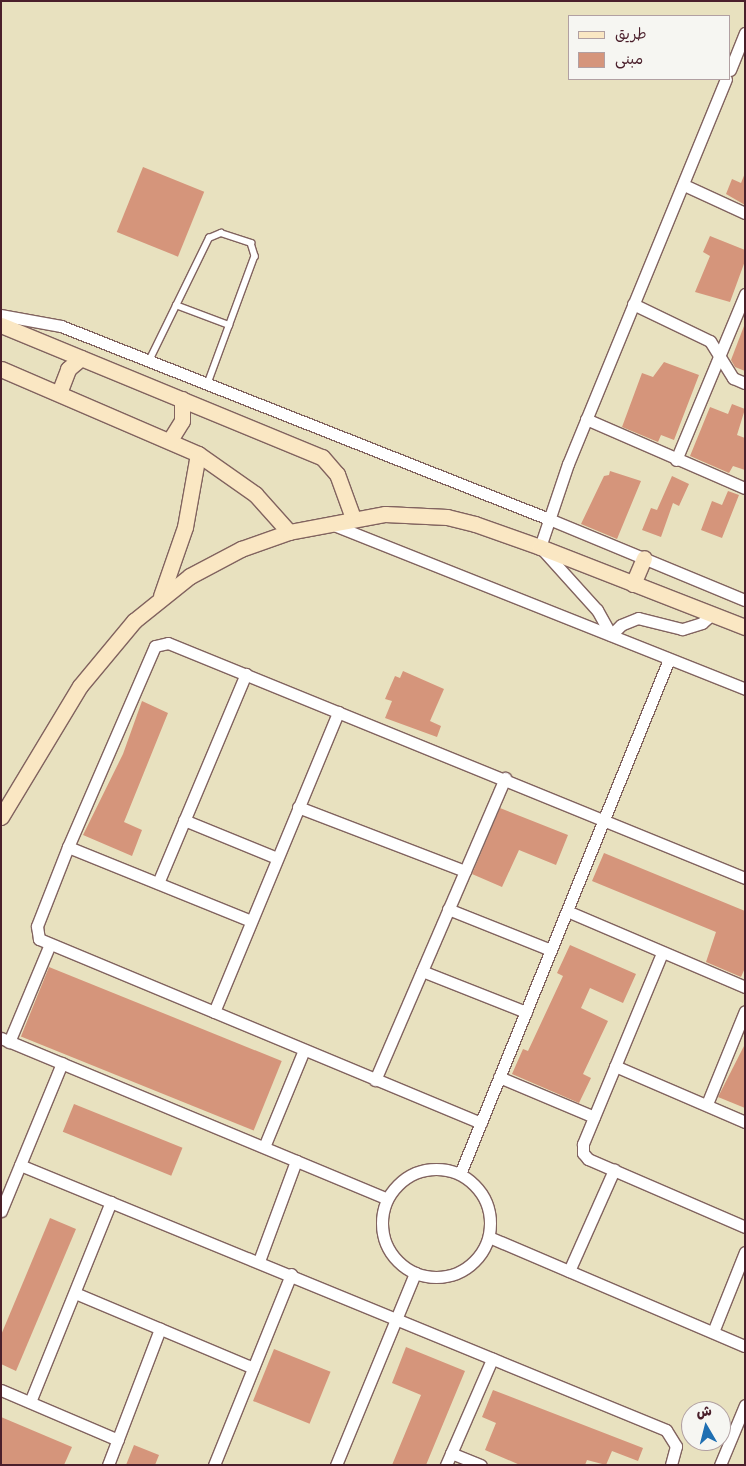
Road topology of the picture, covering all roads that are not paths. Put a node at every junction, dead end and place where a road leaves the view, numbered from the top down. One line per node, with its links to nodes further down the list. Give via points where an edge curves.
1 (745, 33): 2 (street)
2 (731, 68)
3 (726, 80): 4 (street)
4 (684, 185): 5 (street); 7 (street)
5 (745, 213)
6 (745, 294): 12 (street)
7 (633, 304): 12 (street, via 710,341); 20 (street)
8 (176, 305): 11 (lane); 11 (lane, via 208,238 221,233 251,243 256,256); 14 (lane)
9 (1, 315): 14 (street, via 61,326)
10 (1, 325): 13 (main road)
11 (229, 325): 17 (lane)
12 (720, 356): 16 (street, via 733,378); 23 (street)
13 (81, 358): 18 (main road, via 68,369); 19 (main road)
14 (149, 361): 17 (street)
15 (1, 369): 18 (main road)
16 (745, 383)
17 (208, 384): 26 (street)
18 (59, 393): 21 (main road)
19 (182, 399): 21 (main road, via 182,421); 25 (main road, via 322,457 337,474)
20 (586, 419): 23 (street); 26 (street)
21 (170, 440): 22 (main road)
22 (198, 454): 28 (main road, via 255,494); 32 (main road, via 185,527)
23 (676, 460): 24 (street)
24 (745, 488)
25 (353, 518): 27 (main road); 29 (main road, via 386,514 447,518 475,524)
26 (549, 519): 29 (street); 30 (street)
27 (327, 522): 28 (main road); 36 (street)
28 (289, 532): 32 (main road, via 216,561)
29 (540, 547): 31 (main road); 36 (street, via 597,610)
30 (644, 558): 31 (main road); 33 (street)
31 (633, 584): 34 (main road)
32 (161, 596): 43 (main road, via 105,652 80,686)
33 (745, 600)
34 (712, 614): 35 (main road); 36 (street, via 702,624 682,629 638,618 621,625)
35 (745, 628)
36 (611, 635): 37 (street)
37 (669, 659): 39 (street); 45 (street)
38 (246, 674): 40 (street); 44 (street); 46 (street, via 168,643 155,646)
39 (745, 689)
40 (338, 712): 41 (street); 42 (street)
41 (504, 778): 45 (street); 48 (street)
42 (298, 806): 47 (street); 48 (street)
43 (1, 817)
44 (184, 820): 47 (street); 50 (street)
45 (603, 821): 49 (street); 52 (street)
46 (68, 847): 50 (street); 54 (street, via 37,926 40,938)
47 (277, 858): 53 (street)
48 (465, 871): 51 (street)
49 (745, 878)
50 (158, 883): 53 (street)
51 (448, 909): 55 (street); 57 (street)
52 (566, 911): 55 (street); 56 (street)
53 (251, 921): 60 (street)
54 (50, 944): 60 (street); 62 (street)
55 (551, 950): 61 (street)
56 (662, 953): 58 (street); 65 (street)
57 (422, 971): 61 (street); 67 (street)
58 (745, 987)
59 (745, 1011): 68 (street)
60 (214, 1012): 63 (street)
61 (526, 1012): 66 (street)
62 (5, 1040): 64 (street)
63 (304, 1050): 67 (street); 72 (street)
64 (62, 1063): 72 (street); 74 (street)
65 (615, 1066): 68 (street); 69 (street)
66 (499, 1077): 69 (street); 71 (street)
67 (376, 1080): 71 (street)
68 (706, 1104): 70 (street)
69 (594, 1117): 75 (street, via 583,1144 583,1153 588,1159)
70 (745, 1122)
71 (481, 1123): 76 (street)
72 (264, 1147): 73 (street)
73 (296, 1161): 77 (street); 83 (street)
74 (20, 1165): 78 (street); 79 (street)
75 (614, 1170): 80 (street); 84 (street)
76 (460, 1174): 77 (street, via 439,1169 418,1171 395,1187); 81 (street, via 475,1185 486,1200 490,1212)
77 (387, 1199): 85 (street, via 381,1223 387,1248 404,1267)
78 (111, 1202): 83 (street); 87 (street)
79 (1, 1211)
80 (745, 1227)
81 (489, 1237): 84 (street); 85 (street, via 476,1260 466,1269 441,1277)
82 (745, 1252): 90 (street)
83 (259, 1261): 86 (street)
84 (569, 1271): 90 (street)
85 (415, 1273): 88 (street)
86 (291, 1274): 88 (street); 93 (street)
87 (74, 1293): 89 (street); 95 (street)
88 (397, 1317): 92 (street); 101 (street)
89 (160, 1329): 93 (street); 97 (street)
90 (713, 1332): 91 (street)
91 (745, 1346)
92 (492, 1358): 98 (street); 104 (street, via 666,1430 676,1446)
93 (253, 1368): 100 (street)
94 (1, 1390): 95 (street)
95 (30, 1402): 97 (street)
96 (745, 1405): 105 (street)
97 (118, 1440): 99 (street)
98 (452, 1453): 102 (street); 103 (street)
99 (108, 1465)
100 (214, 1465)
101 (336, 1465)
102 (446, 1465)
103 (481, 1465)
104 (671, 1465)
105 (720, 1465)

